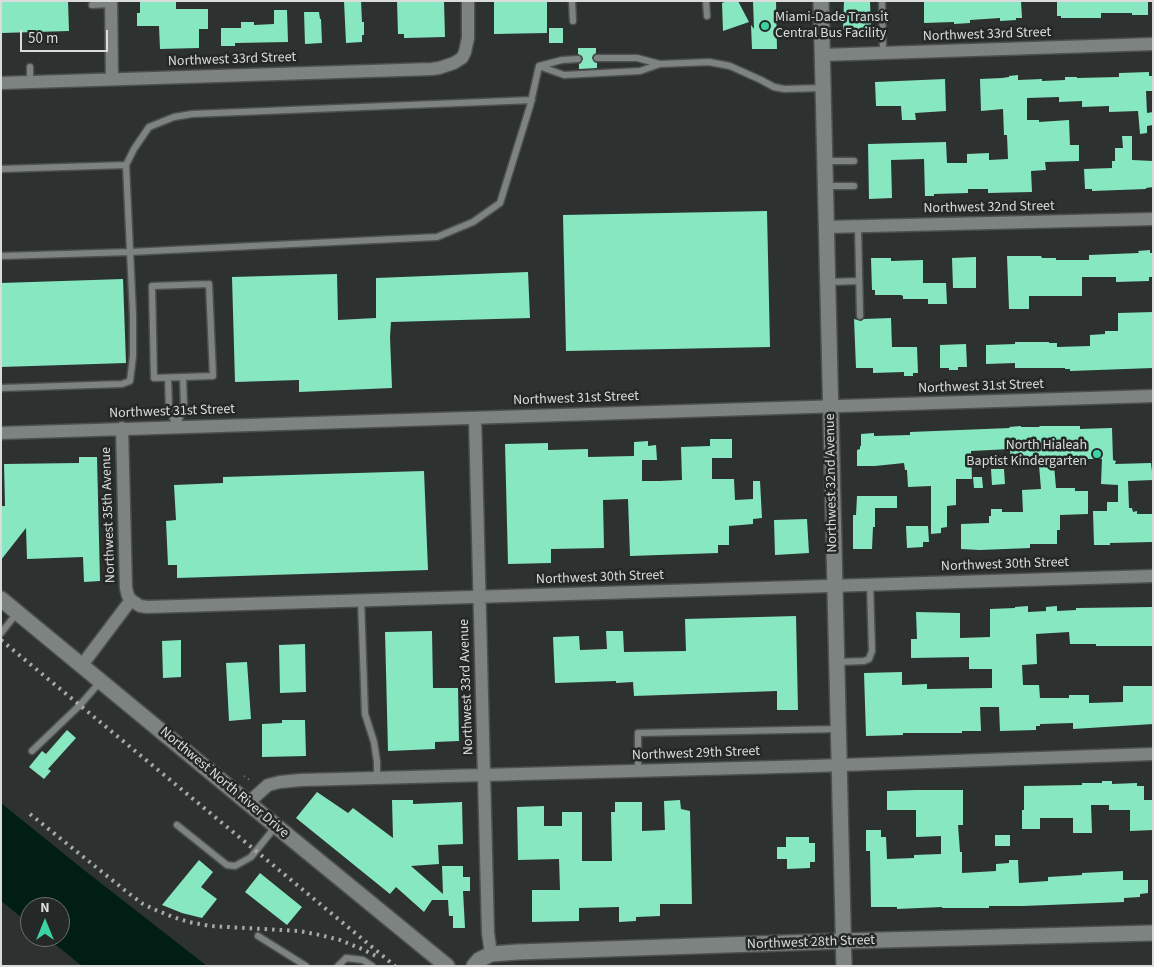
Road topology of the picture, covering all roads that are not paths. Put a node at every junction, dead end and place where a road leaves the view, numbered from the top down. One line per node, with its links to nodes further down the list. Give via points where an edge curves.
1 (468, 1): 18 (street, Northwest 33rd Street, via 465,52 462,58 447,66)
2 (572, 1): 9 (lane)
3 (706, 1): 8 (lane)
4 (821, 1): 12 (main road, Northwest 32nd Avenue)
5 (882, 1): 11 (lane)
6 (111, 3): 7 (lane); 18 (street)
7 (92, 5)
8 (707, 16)
9 (573, 20)
10 (1153, 44): 11 (street, Northwest 33rd Street)
11 (883, 53): 12 (street, Northwest 33rd Street)
12 (822, 55): 21 (main road, Northwest 32nd Avenue)
13 (597, 58): 15 (lane, via 637,58)
14 (578, 59): 16 (lane)
15 (660, 64): 16 (lane, via 640,71 564,75); 21 (lane, via 709,62 730,66 774,87)
16 (539, 66): 22 (lane)
17 (30, 67): 19 (lane)
18 (112, 79): 19 (street, Northwest 33rd Street)
19 (30, 82): 20 (street, Northwest 33rd Street)
20 (1, 83)
21 (823, 88): 24 (main road, Northwest 32nd Avenue)
22 (532, 100): 25 (lane, via 192,114 149,127); 32 (lane, via 500,203 473,222 437,237)
23 (854, 160): 24 (lane)
24 (824, 161): 27 (main road, Northwest 32nd Avenue)
25 (126, 165): 26 (lane); 32 (lane)
26 (1, 169)
27 (824, 186): 28 (lane); 30 (main road, Northwest 32nd Avenue)
28 (854, 186)
29 (1153, 219): 31 (street, Northwest 32nd Street)
30 (826, 227): 31 (street, Northwest 32nd Street); 35 (main road, Northwest 32nd Avenue)
31 (858, 227): 34 (lane)
32 (130, 252): 33 (lane); 39 (lane, via 133,356 130,381 122,384)
33 (1, 256)
34 (859, 281): 35 (lane); 36 (lane)
35 (827, 282): 41 (main road, Northwest 32nd Avenue)
36 (860, 316)
37 (183, 377): 38 (lane); 38 (lane, via 213,376 209,284 152,286 154,378); 43 (lane, via 184,407)
38 (168, 378): 43 (lane, via 169,406)
39 (1, 388)
40 (1153, 396): 41 (street, Northwest 31st Street)
41 (831, 406): 42 (street, Northwest 31st Street); 48 (main road, Northwest 32nd Avenue)
42 (474, 418): 43 (street, Northwest 31st Street); 49 (street, Northwest 33rd Avenue)
43 (176, 427): 44 (street, Northwest 31st Street)
44 (122, 428): 45 (street, Northwest 31st Street); 51 (street, Northwest 35th Avenue, via 125,582)
45 (1, 433)
46 (1153, 576): 47 (street, Northwest 30th Street)
47 (870, 584): 48 (street, Northwest 30th Street); 55 (lane, via 872,651 869,659)
48 (835, 586): 49 (street, Northwest 30th Street); 55 (main road, Northwest 32nd Avenue)
49 (479, 597): 52 (street, Northwest 30th Street); 63 (street, Northwest 33rd Avenue)
50 (1, 599): 53 (main road, Northwest North River Drive)
51 (131, 600): 52 (street, Northwest 30th Street, via 140,606 156,608); 56 (street)
52 (361, 600): 64 (lane, via 364,714 374,742)
53 (18, 612): 54 (lane); 56 (main road, Northwest North River Drive)
54 (1, 633)
55 (837, 662): 58 (main road, Northwest 32nd Avenue)
56 (82, 665): 57 (main road, Northwest North River Drive)
57 (100, 681): 59 (lane, via 80,705); 65 (main road, Northwest North River Drive)
58 (838, 728): 61 (main road, Northwest 32nd Avenue); 62 (lane, via 638,733)
59 (32, 750)
60 (1153, 754): 61 (street, Northwest 29th Street)
61 (839, 765): 62 (street, Northwest 29th Street); 70 (main road, Northwest 32nd Avenue)
62 (638, 771): 63 (street, Northwest 29th Street)
63 (484, 775): 64 (street, Northwest 29th Street); 71 (street, Northwest 33rd Avenue)
64 (377, 777): 65 (street, Northwest 29th Street, via 280,782 268,785)
65 (248, 803): 67 (main road, Northwest North River Drive)
66 (177, 825): 67 (lane, via 227,865 235,866 251,857)
67 (276, 826): 75 (main road, Northwest North River Drive)
68 (1153, 933): 70 (main road, Northwest 28th Street)
69 (258, 936): 72 (lane)
70 (843, 941): 71 (main road, Northwest 28th Street); 77 (main road, Northwest 32nd Avenue)
71 (491, 954): 76 (main road, via 478,960)
72 (306, 966)
73 (338, 966): 74 (lane, via 346,958 363,960)
74 (372, 966)
75 (447, 966)
76 (474, 966)
77 (844, 966)

